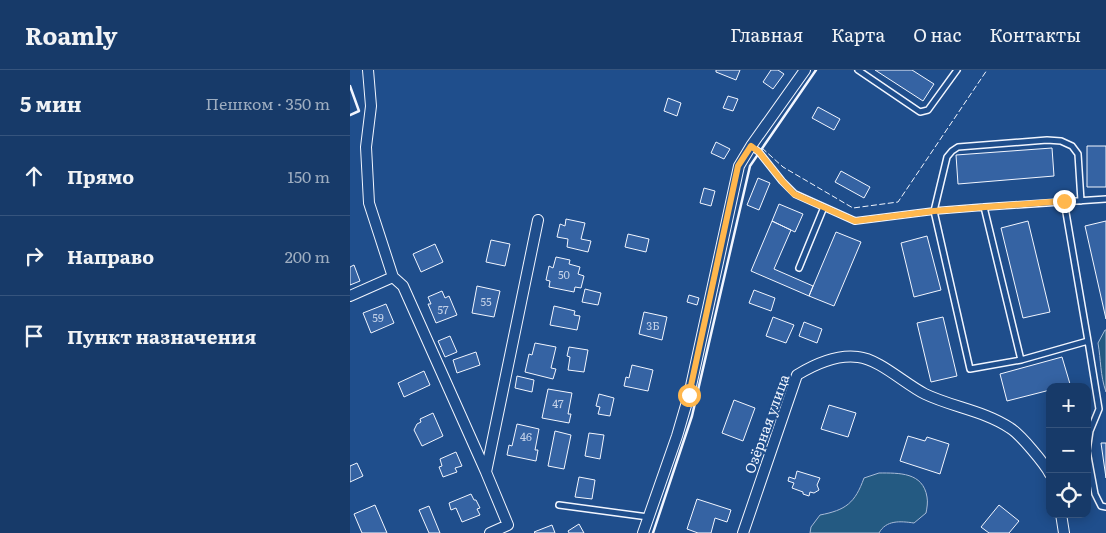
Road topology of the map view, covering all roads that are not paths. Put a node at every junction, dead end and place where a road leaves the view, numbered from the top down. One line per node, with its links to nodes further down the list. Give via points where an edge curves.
1 (368, 70): 14 (street, via 371,106 366,147 369,203)
2 (805, 70): 5 (street)
3 (858, 70): 4 (lane, via 920,112 928,110)
4 (956, 70)
5 (751, 146): 9 (lane, via 794,194); 22 (street, via 738,166 689,395)
6 (1106, 199): 7 (lane)
7 (1081, 200): 8 (lane); 11 (lane, via 1078,154 1072,146 1061,141 1047,140 952,150 947,157)
8 (1064, 201): 10 (lane); 16 (lane)
9 (824, 207): 11 (lane, via 855,221); 13 (lane)
10 (984, 207): 11 (lane); 17 (lane)
11 (934, 211): 17 (lane, via 970,369)
12 (538, 220): 18 (street)
13 (799, 268)
14 (393, 277): 15 (street); 18 (street, via 403,286)
15 (350, 296)
16 (1088, 341): 17 (lane); 21 (lane, via 1099,408 1090,431 1088,451 1094,494 1101,506)
17 (1020, 360)
18 (486, 472): 24 (street, via 508,524)
19 (1049, 473): 26 (street, Озёрная улица, via 1011,428 926,394 877,363 858,357 836,357 797,374)
20 (559, 506): 22 (lane)
21 (1106, 507)
22 (649, 517): 25 (street)
23 (1062, 518): 27 (street)
24 (490, 533)
25 (644, 533)
26 (743, 533)
27 (1064, 533)

